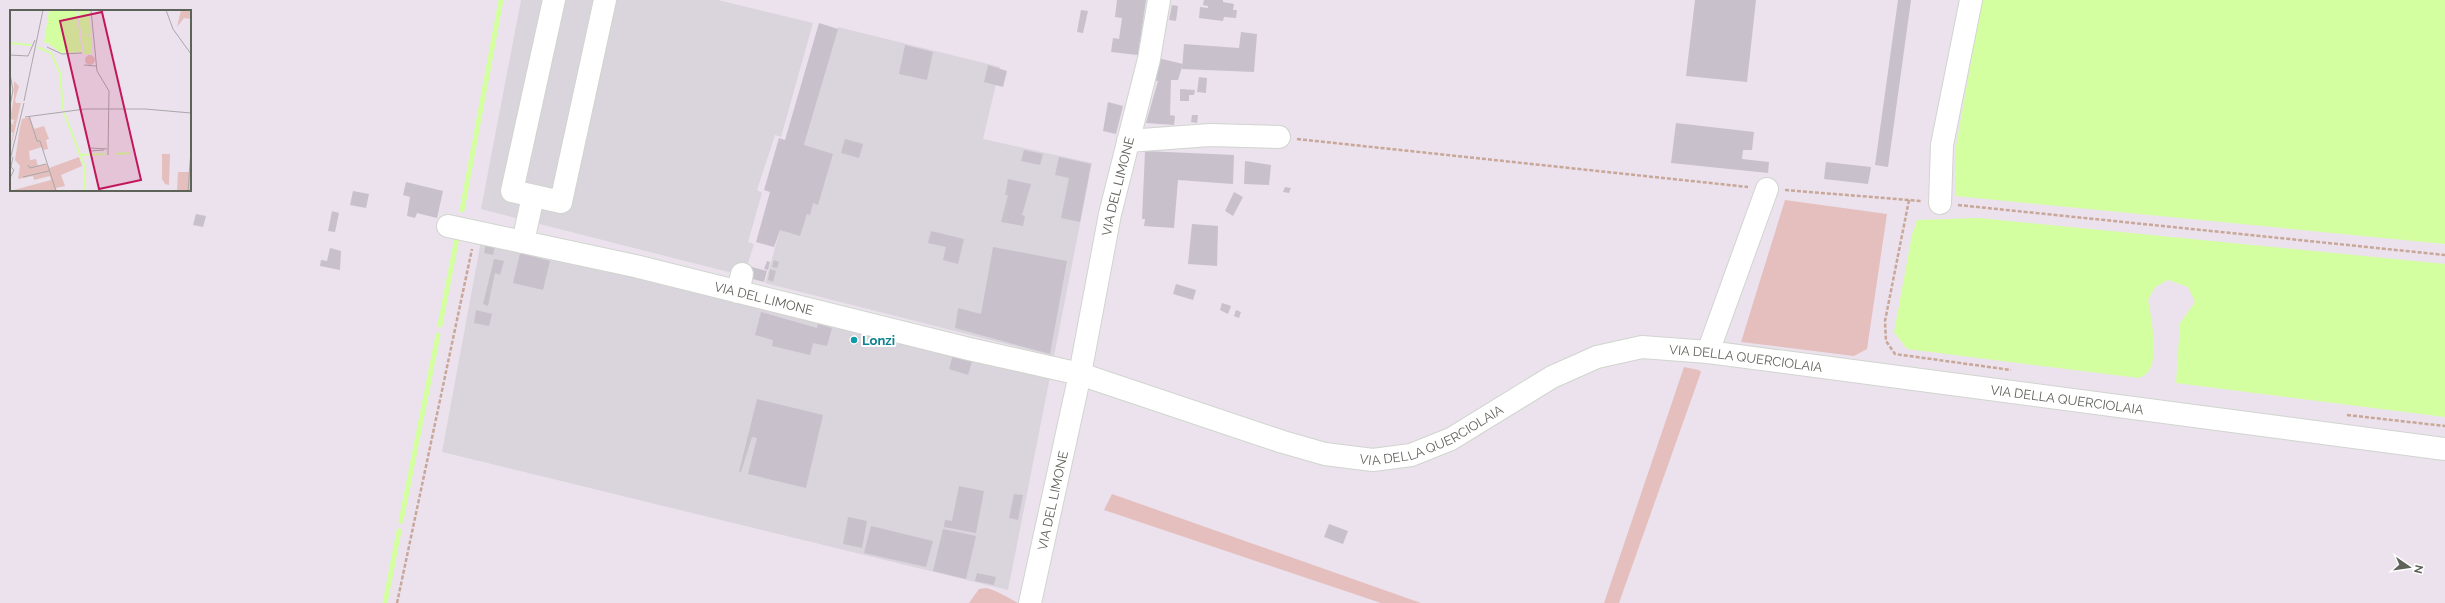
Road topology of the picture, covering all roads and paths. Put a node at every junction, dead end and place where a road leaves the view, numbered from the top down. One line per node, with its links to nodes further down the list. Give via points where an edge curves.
1 (554, 0): 8 (street, via 512,191)
2 (606, 0): 8 (street, via 561,202)
3 (1159, 0): 6 (street, VIA DEL LIMONE, via 1149,59)
4 (1971, 0): 9 (street, via 1942,145)
5 (1279, 137): 6 (street, via 1210,135); 7 (path)
6 (1128, 141): 16 (street, VIA DEL LIMONE, via 1110,214)
7 (1767, 189): 14 (street); 15 (path, via 1909,200 1885,321 1886,341 1895,354)
8 (533, 196): 12 (street)
9 (1940, 203): 13 (path)
10 (448, 226): 11 (street, VIA DEL LIMONE)
11 (476, 232): 12 (street, VIA DEL LIMONE); 20 (path)
12 (523, 242): 16 (street, VIA DEL LIMONE, via 635,266 740,283 969,349)
13 (2445, 255)
14 (1708, 352): 16 (street, VIA DELLA QUERCIOLAIA, via 1642,347 1597,357 1552,377 1451,439 1411,455 1373,460 1325,454 1290,444); 19 (street, VIA DELLA QUERCIOLAIA)
15 (2013, 371)
16 (1080, 374): 21 (street, VIA DEL LIMONE)
17 (2343, 414): 18 (path)
18 (2445, 426)
19 (2445, 450)
20 (397, 603)
21 (1030, 603)

